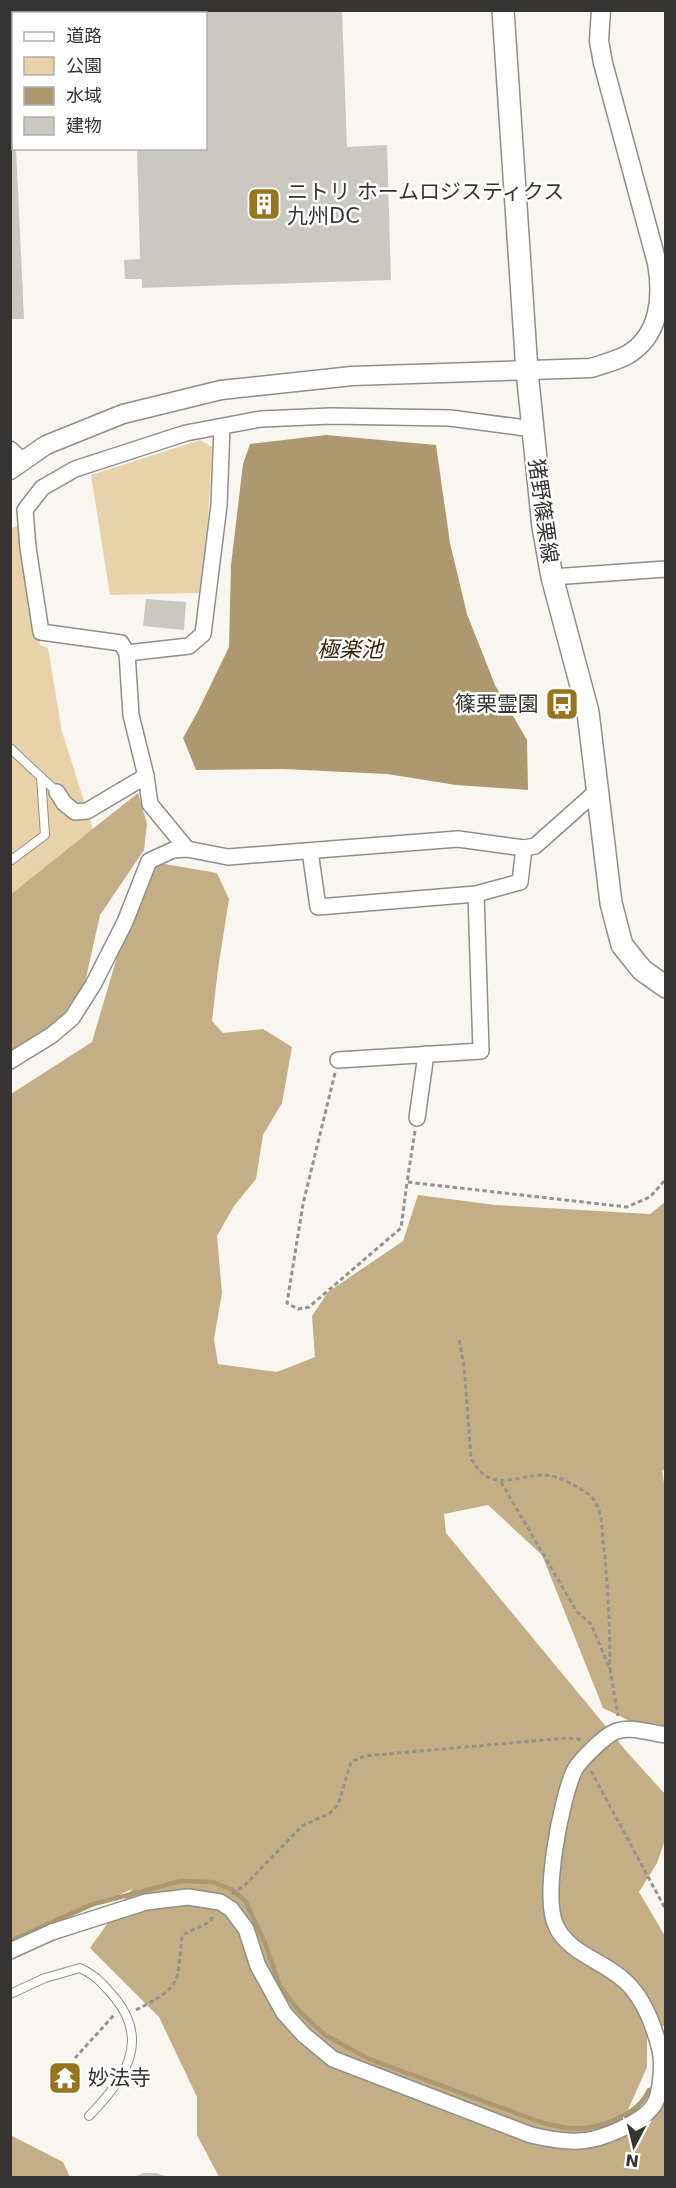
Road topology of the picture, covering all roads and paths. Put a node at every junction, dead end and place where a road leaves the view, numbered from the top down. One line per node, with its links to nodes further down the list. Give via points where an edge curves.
1 (503, 10): 3 (main road, 猪野篠栗線)
2 (601, 10): 3 (street, via 599,41 603,63 657,263 660,306 643,343 627,355 591,368)
3 (527, 371): 5 (main road, 猪野篠栗線); 6 (street, via 352,376 221,390 123,414)
4 (222, 427): 5 (street, via 261,419 331,416 450,418); 9 (street, via 219,505 203,634 189,646); 9 (street, via 186,434 75,469 42,488 25,510 40,632 121,643)
5 (533, 429): 8 (main road, 猪野篠栗線)
6 (15, 460)
7 (666, 569): 8 (street)
8 (552, 577): 13 (main road, 猪野篠栗線, via 588,712)
9 (127, 653): 11 (street, via 131,715)
10 (10, 748): 12 (lane)
11 (146, 776): 14 (street, via 87,811 75,812); 16 (street, via 150,804)
12 (41, 777): 14 (lane); 18 (lane, via 45,834)
13 (597, 791): 15 (street, via 535,846); 20 (main road, 猪野篠栗線, via 611,903 622,945 642,970)
14 (57, 792)
15 (524, 848): 17 (street, via 458,839); 19 (street, via 520,882)
16 (187, 849): 17 (street, via 228,857); 23 (street, via 173,850 149,861 125,922 72,1018)
17 (310, 851): 19 (street, via 318,907)
18 (10, 861)
19 (476, 894): 21 (street, via 481,1051)
20 (666, 987)
21 (426, 1054): 22 (street); 24 (street)
22 (338, 1060): 26 (path, via 303,1204 287,1303 298,1309 309,1307 401,1228)
23 (10, 1061)
24 (417, 1118): 26 (path)
25 (666, 1179): 26 (path, via 650,1197 627,1207)
26 (407, 1182)
27 (459, 1340): 28 (path, via 471,1458 487,1478)
28 (500, 1481): 29 (path, via 577,1612 591,1624); 29 (path, via 544,1475 564,1480 595,1500 607,1573)
29 (610, 1670): 30 (path)
30 (621, 1730): 31 (street); 32 (street, via 614,1731)
31 (666, 1736)
32 (586, 1756): 33 (path, via 579,1739 567,1738 364,1756 351,1762 338,1805 330,1814 302,1826 244,1885); 33 (street, via 575,1768 567,1790 550,1906 563,1938 625,1981 642,2002 661,2052 660,2088 654,2105 632,2124 610,2135 560,2141 531,2134 333,2059 284,2013 258,1966 246,1929 231,1909); 34 (path, via 592,1775)
33 (220, 1902): 35 (street, via 188,1897 146,1902 52,1932); 38 (path, via 206,1925 182,1936 177,1979 170,1990)
34 (666, 1910)
35 (10, 1951)
36 (10, 1994): 37 (lane, via 45,1977 80,1968 96,1976)
37 (122, 2007): 38 (lane); 39 (path)
38 (126, 2016): 40 (lane, via 133,2047 126,2071)
39 (75, 2058)
40 (89, 2116)

